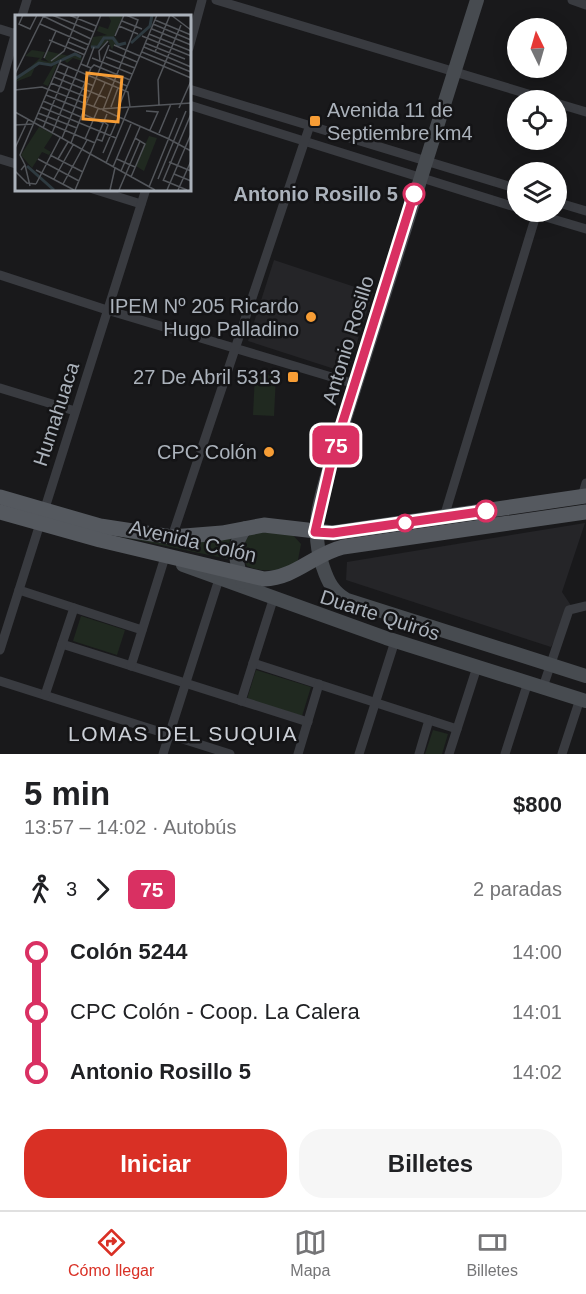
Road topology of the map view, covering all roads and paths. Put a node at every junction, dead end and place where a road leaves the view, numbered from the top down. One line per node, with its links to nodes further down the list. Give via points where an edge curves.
1 (27, 0): 7 (street)
2 (202, 0): 10 (street)
3 (216, 0): 13 (street)
4 (477, 0): 13 (main road, Antonio Rosillo)
5 (572, 0): 6 (street)
6 (586, 5)
7 (22, 15)
8 (0, 29): 9 (street)
9 (15, 33)
10 (190, 44)
11 (0, 46): 12 (street)
12 (14, 50): 14 (street)
13 (455, 71): 16 (street); 23 (main road, Antonio Rosillo)
14 (0, 88)
15 (190, 89): 20 (street)
16 (516, 90)
17 (190, 105): 21 (street)
18 (567, 106): 19 (street)
19 (586, 112)
20 (310, 125): 21 (street); 23 (street)
21 (305, 141): 25 (street); 38 (street)
22 (0, 159): 24 (street)
23 (424, 161): 25 (main road, Antonio Rosillo); 26 (street)
24 (15, 164)
25 (419, 177): 30 (street); 39 (main road, Antonio Rosillo)
26 (507, 186)
27 (96, 190): 29 (street)
28 (146, 190): 29 (street, Humahuaca)
29 (141, 204): 37 (street, Humahuaca)
30 (507, 205)
31 (567, 205): 32 (street)
32 (586, 211)
33 (531, 222): 46 (street)
34 (565, 222): 35 (street)
35 (586, 229)
36 (0, 274): 37 (street)
37 (107, 310): 38 (street); 41 (street, Humahuaca)
38 (236, 347): 39 (street); 49 (street)
39 (355, 384): 48 (main road, Antonio Rosillo, via 334,450)
40 (0, 388): 41 (street)
41 (75, 411): 45 (street, Humahuaca)
42 (0, 496): 45 (main road, Avenida Colón)
43 (585, 497): 46 (main road, Avenida Colón); 50 (main road, Avenida Colón, via 343,547)
44 (0, 512): 45 (main road, Avenida Colón)
45 (42, 517): 49 (main road, Avenida Colón); 51 (main road, Avenida Colón); 54 (street, Humahuaca)
46 (444, 517): 48 (main road, Avenida Colón, via 333,533)
47 (246, 528): 48 (main road, Avenida Colón, via 278,525); 49 (main road, Avenida Colón); 53 (main road, via 236,549)
48 (315, 532): 50 (main road, Duarte Quirós)
49 (172, 537)
50 (319, 556): 53 (main road, Avenida Colón, via 298,571 279,578); 64 (main road, Duarte Quirós, via 331,586 347,600)
51 (165, 557): 52 (main road, Duarte Quirós); 53 (main road, Avenida Colón); 59 (street)
52 (219, 579): 53 (main road, Duarte Quirós); 70 (street)
53 (243, 582): 55 (main road, Duarte Quirós)
54 (19, 590): 57 (street); 58 (street, Humahuaca)
55 (273, 600): 60 (main road, Duarte Quirós); 63 (street)
56 (586, 606): 64 (street, via 572,608)
57 (74, 608): 59 (street); 61 (street)
58 (5, 617): 62 (street, Humahuaca)
59 (142, 630): 65 (street)
60 (395, 641): 66 (main road, Duarte Quirós); 76 (street)
61 (62, 644): 65 (street); 73 (street)
62 (0, 650)
63 (253, 663): 71 (street); 75 (street)
64 (550, 664): 67 (main road, Duarte Quirós); 72 (street)
65 (131, 666): 70 (street)
66 (477, 666): 69 (main road, Duarte Quirós); 79 (street)
67 (586, 676)
68 (0, 681): 73 (street)
69 (528, 682): 72 (main road, Duarte Quirós); 87 (street)
70 (186, 683): 75 (street); 80 (street)
71 (319, 684): 76 (street); 78 (street)
72 (543, 687): 74 (main road, Duarte Quirós)
73 (45, 695): 80 (street)
74 (583, 700): 88 (street)
75 (241, 701): 78 (street)
76 (375, 702): 77 (street); 84 (street)
77 (429, 720): 79 (street); 85 (street)
78 (308, 722): 83 (street)
79 (457, 729): 86 (street)
80 (169, 735): 81 (street); 82 (street)
81 (163, 754)
82 (230, 754)
83 (298, 754)
84 (358, 754)
85 (418, 754)
86 (449, 754)
87 (505, 754)
88 (562, 754)

